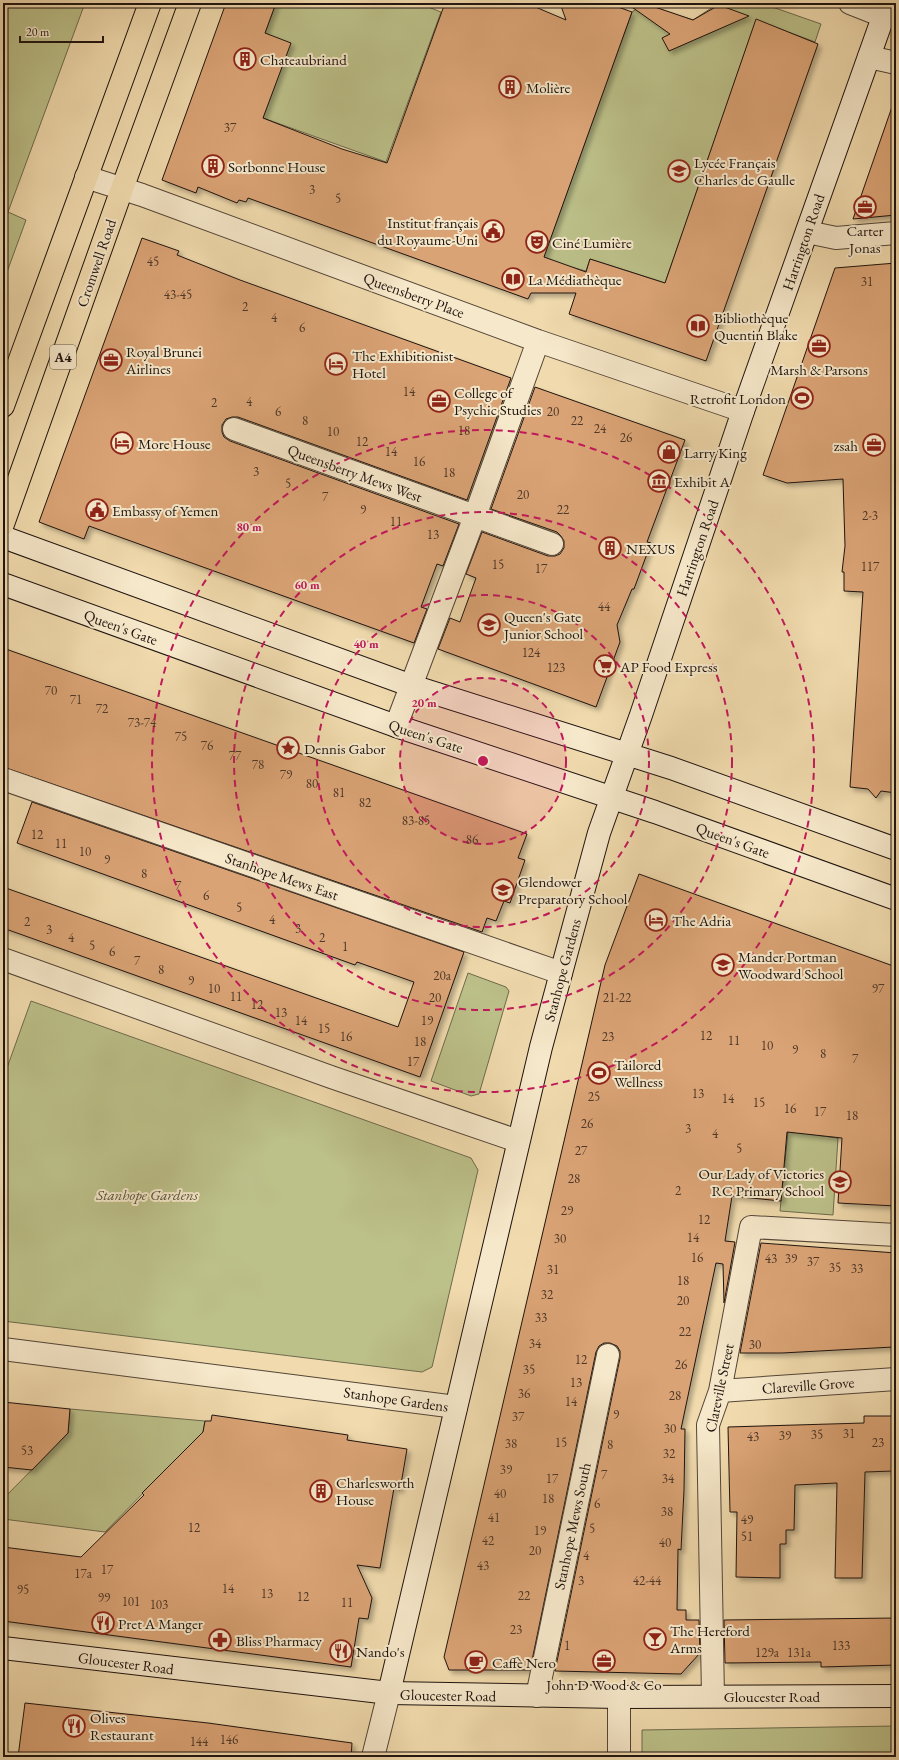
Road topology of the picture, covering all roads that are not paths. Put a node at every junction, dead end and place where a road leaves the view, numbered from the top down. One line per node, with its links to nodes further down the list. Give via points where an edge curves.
1 (150, 3): 7 (highway)
2 (190, 3): 8 (highway, Cromwell Road / A4)
3 (850, 3): 4 (street)
4 (886, 9): 5 (street, Harrington Road)
5 (869, 57): 6 (street); 9 (street, Harrington Road)
6 (896, 63)
7 (86, 177): 8 (street, Queensberry Place); 12 (highway)
8 (122, 189): 11 (street, Queensberry Place); 16 (highway, Cromwell Road / A4)
9 (807, 232): 10 (street, via 836,238); 13 (street, Harrington Road)
10 (896, 233)
11 (538, 341): 13 (street, Queensberry Place); 15 (street)
12 (3, 406)
13 (743, 412): 22 (street, Harrington Road)
14 (234, 429): 15 (street, Queensberry Mews West)
15 (475, 516): 18 (street, Queensberry Mews West); 20 (street)
16 (3, 524)
17 (3, 537): 20 (street)
18 (552, 544)
19 (3, 584): 21 (street, Queen's Gate)
20 (412, 686): 21 (street); 22 (street)
21 (396, 726): 24 (street, Queen's Gate)
22 (628, 754): 24 (street, Stanhope Gardens); 25 (street)
23 (3, 778): 28 (street, Stanhope Mews East)
24 (612, 797): 26 (street, Queen's Gate); 28 (street, Stanhope Gardens, via 599,833)
25 (896, 849)
26 (896, 899)
27 (3, 959): 29 (street)
28 (561, 973): 29 (street, Stanhope Gardens)
29 (518, 1141): 35 (street, Stanhope Gardens)
30 (896, 1235): 34 (street, Clareville Street, via 751,1227)
31 (3, 1349): 35 (street, Stanhope Gardens)
32 (608, 1355): 38 (street, Stanhope Mews South)
33 (896, 1379): 34 (street, Clareville Grove)
34 (720, 1391): 39 (street, Clareville Street, via 708,1425)
35 (456, 1407): 37 (street, Stanhope Gardens)
36 (3, 1648): 37 (street, Gloucester Road)
37 (389, 1693): 38 (street, Gloucester Road); 42 (street, Stanhope Gardens)
38 (537, 1696): 41 (street, Gloucester Road)
39 (713, 1696): 40 (street, Gloucester Road); 41 (street, Gloucester Road)
40 (896, 1696)
41 (619, 1697): 43 (street)
42 (373, 1757)
43 (619, 1757)

